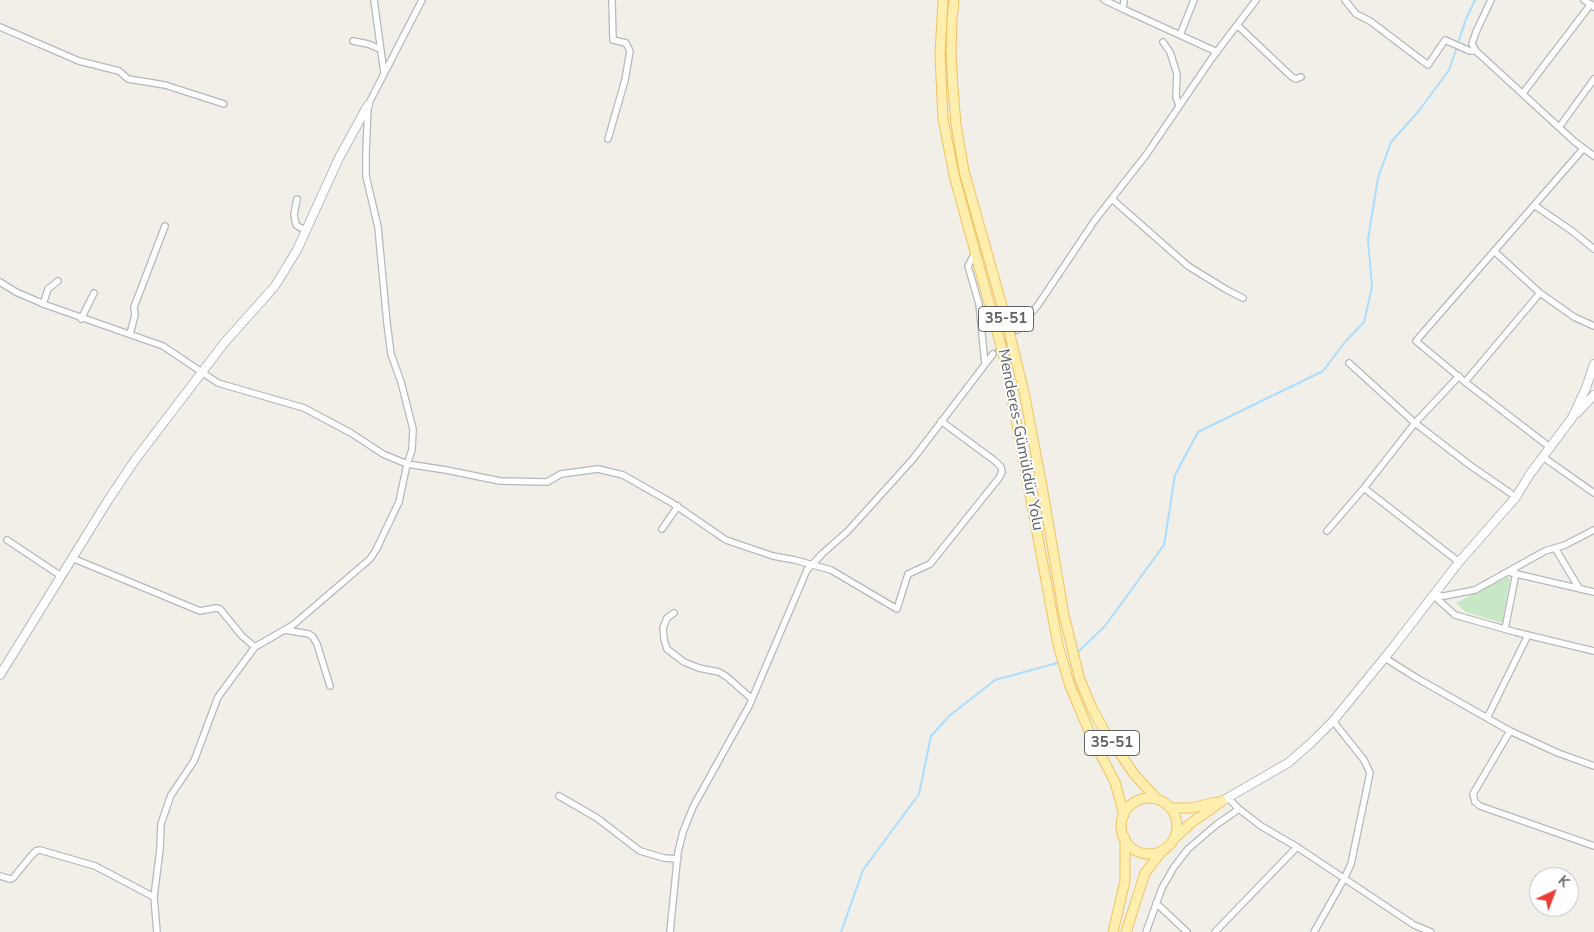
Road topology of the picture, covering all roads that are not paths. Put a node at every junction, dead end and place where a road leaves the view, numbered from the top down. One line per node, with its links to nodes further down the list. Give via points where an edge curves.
1 (374, 0): 20 (street)
2 (422, 0): 23 (street)
3 (612, 0): 31 (street, via 613,40 626,43 630,51)
4 (943, 0): 41 (main road, Menderes-Gümüldür Yolu / 35-51, via 940,55 943,119)
5 (954, 0): 99 (main road, Menderes-Gümüldür Yolu / 35-51, via 951,53 956,124 963,162 1024,392 1064,615 1080,680 1105,732 1134,774)
6 (1104, 0): 14 (street)
7 (1124, 0): 14 (street)
8 (1194, 0): 17 (street)
9 (1256, 0): 15 (street)
10 (1346, 0): 21 (street, via 1356,14 1428,65 1445,40)
11 (1491, 0): 21 (street, via 1472,44)
12 (1584, 0): 13 (street)
13 (1592, 6): 26 (street)
14 (1123, 9): 17 (street)
15 (1237, 25): 22 (street); 24 (street, via 1292,77)
16 (0, 27): 27 (street, via 79,61 119,71 128,79 165,85)
17 (1180, 35): 22 (street)
18 (353, 41): 20 (street)
19 (1163, 42): 29 (street, via 1177,74 1176,98)
20 (380, 49): 23 (street)
21 (1476, 51): 26 (street)
22 (1217, 52): 29 (street)
23 (384, 73): 28 (street)
24 (1301, 78)
25 (1594, 79): 30 (street)
26 (1523, 93): 30 (street)
27 (224, 104)
28 (368, 105): 38 (street, via 339,158); 65 (street, via 366,176 378,227 391,354 413,429 412,450)
29 (1179, 105): 34 (street)
30 (1560, 126): 32 (street)
31 (608, 139)
32 (1583, 149): 33 (street); 36 (street)
33 (1594, 156)
34 (1112, 198): 46 (street, via 1188,266); 50 (street)
35 (297, 199): 38 (street, via 296,225)
36 (1534, 205): 39 (street); 40 (street)
37 (165, 226): 51 (street, via 134,307)
38 (306, 231): 56 (street, via 275,286)
39 (1594, 249)
40 (1494, 251): 45 (street); 57 (street, via 1416,340)
41 (975, 253): 53 (street, via 968,266 979,304); 103 (main road, Menderes-Gümüldür Yolu / 35-51, via 1005,361 1058,645 1070,686 1115,782)
42 (58, 281): 47 (street, via 48,289)
43 (0, 282): 47 (street)
44 (94, 293): 48 (street)
45 (1540, 293): 49 (street, via 1574,317); 58 (street)
46 (1244, 298)
47 (43, 304): 48 (street)
48 (82, 319): 51 (street)
49 (1594, 326)
50 (1017, 330)
51 (130, 334): 56 (street, via 163,346)
52 (992, 354): 53 (street)
53 (985, 364): 61 (street)
54 (1349, 364): 62 (street)
55 (1594, 364): 60 (street)
56 (202, 372): 65 (street, via 218,383 304,408 383,454); 75 (street, via 135,460)
57 (1459, 376): 58 (street); 62 (street)
58 (1465, 382): 63 (street)
59 (1594, 395): 60 (street)
60 (1572, 418): 63 (street)
61 (941, 421): 77 (street, via 870,508); 77 (street, via 995,461 1002,472 930,564 908,574 897,609 831,570)
62 (1415, 423): 66 (street); 68 (street)
63 (1551, 448): 64 (street)
64 (1544, 457): 67 (street); 68 (street)
65 (407, 464): 69 (street, via 500,481 523,482 547,482 561,474 598,470 623,475); 86 (street, via 399,502 370,559)
66 (1364, 488): 72 (street); 76 (street)
67 (1594, 493)
68 (1516, 497): 76 (street)
69 (678, 506): 70 (street); 77 (street, via 726,540 773,556)
70 (662, 529)
71 (1594, 530): 74 (street)
72 (1327, 531)
73 (7, 540): 80 (street)
74 (1555, 548): 78 (street); 81 (street)
75 (72, 558): 80 (street); 88 (street, via 200,611 220,609)
76 (1459, 562): 83 (street)
77 (812, 564): 93 (street)
78 (1508, 572): 79 (street); 83 (street, via 1475,590)
79 (1516, 574): 81 (street); 85 (street)
80 (61, 576): 91 (street)
81 (1580, 588): 82 (street)
82 (1594, 592)
83 (1434, 596): 85 (street, via 1455,615); 90 (street)
84 (674, 613): 93 (street, via 663,628 667,649 684,662 719,672)
85 (1505, 629): 87 (street)
86 (285, 630): 88 (street); 92 (street, via 313,637)
87 (1528, 635): 89 (street); 94 (street)
88 (255, 647): 112 (street, via 218,697 194,761 171,794 160,824)
89 (1594, 650)
90 (1385, 658): 94 (street); 95 (street)
91 (0, 675)
92 (330, 686)
93 (752, 699): 109 (street, via 693,807 683,832)
94 (1487, 718): 96 (street)
95 (1332, 721): 100 (street, via 1288,763); 111 (street, via 1364,760 1370,773)
96 (1510, 731): 97 (street); 106 (street, via 1473,794 1475,802)
97 (1594, 766)
98 (559, 796): 109 (street, via 597,818 640,851)
99 (1156, 798): 101 (main road, 35-51); 103 (main road, via 1137,801)
100 (1225, 799): 101 (main road, via 1190,808); 102 (street); 105 (main road)
101 (1171, 808): 105 (main road, via 1177,820)
102 (1239, 809): 107 (street); 113 (street, via 1188,849 1174,867)
103 (1124, 815): 104 (main road, 35-51)
104 (1125, 838): 108 (main road, via 1130,845 1146,853); 116 (main road, 35-51, via 1125,881)
105 (1174, 839): 108 (main road)
106 (1594, 846)
107 (1297, 847): 111 (street); 120 (street)
108 (1164, 849): 117 (main road, via 1145,873)
109 (678, 859): 115 (street)
110 (0, 876): 112 (street, via 13,878 40,850 95,866)
111 (1344, 879): 121 (street); 122 (street, via 1414,925)
112 (154, 897): 114 (street)
113 (1156, 903): 118 (street); 119 (street)
114 (157, 932)
115 (670, 932)
116 (1113, 932)
117 (1126, 932)
118 (1146, 932)
119 (1187, 932)
120 (1214, 932)
121 (1314, 932)
122 (1431, 932)

